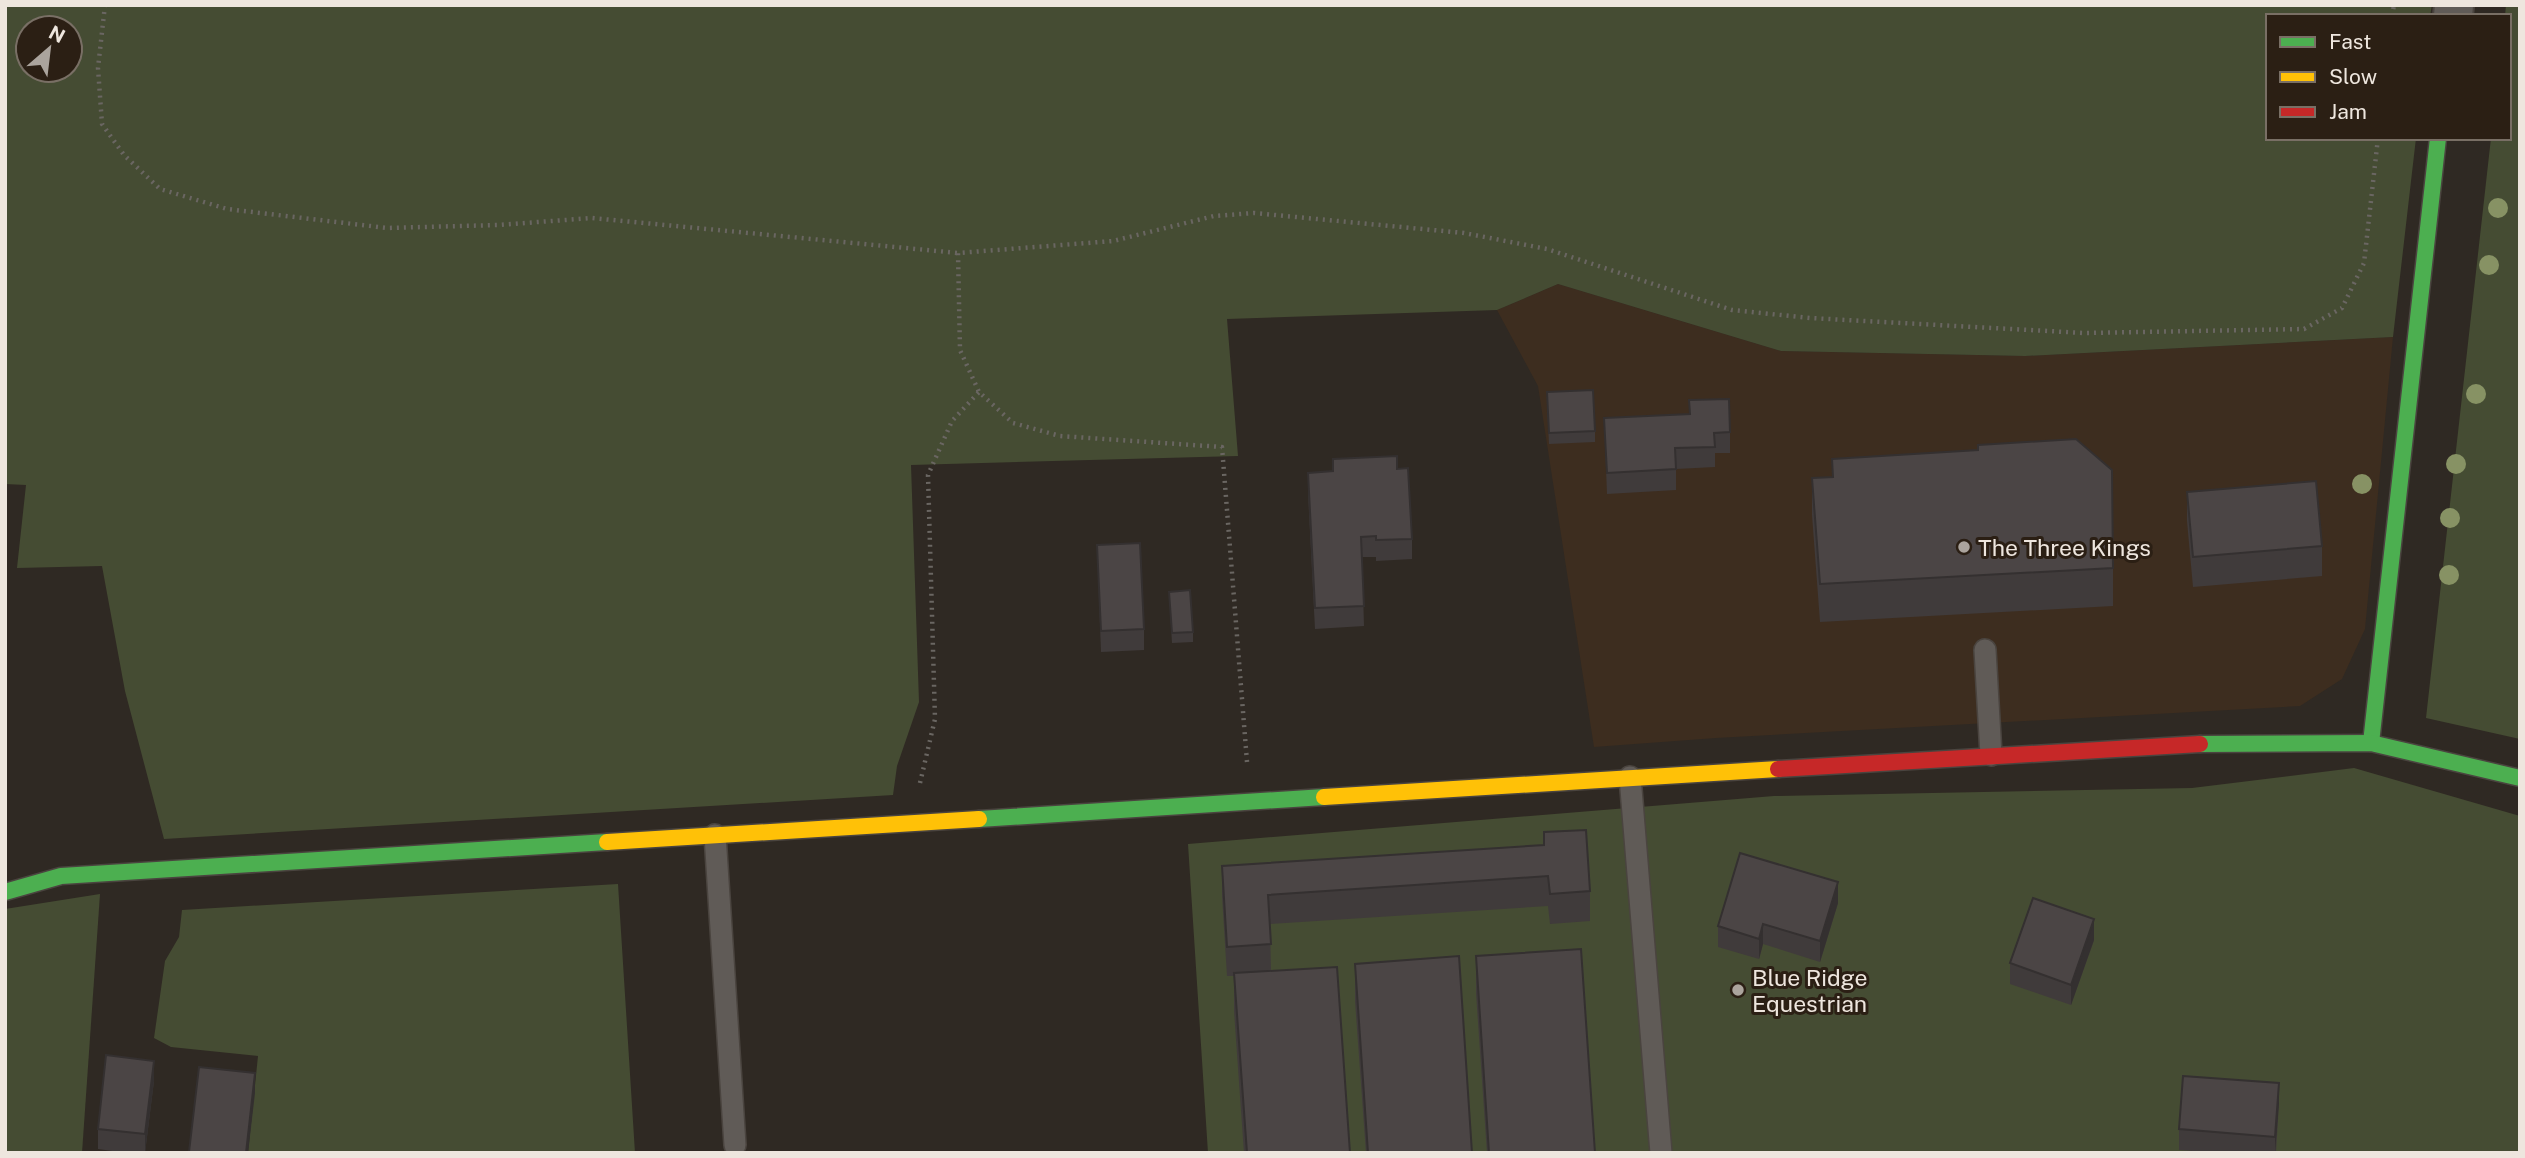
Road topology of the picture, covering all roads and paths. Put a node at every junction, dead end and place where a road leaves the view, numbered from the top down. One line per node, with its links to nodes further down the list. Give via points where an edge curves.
1 (105, 5): 4 (path, via 98,68 102,124 124,155 160,189 227,209 387,228 592,218)
2 (2378, 140): 4 (path, via 2364,263 2342,308 2304,329 2084,333 1732,310 1548,249 1464,233 1254,213 1214,216 1114,241)
3 (2438, 140): 7 (street)
4 (958, 253): 5 (path, via 960,350)
5 (978, 392): 11 (path, via 1013,423 1060,436 1222,447); 12 (path, via 952,421 928,475 935,719)
6 (1984, 650): 8 (lane)
7 (2371, 743): 8 (street, via 2171,744); 10 (street)
8 (1991, 755): 9 (street)
9 (1630, 777): 11 (street); 16 (lane)
10 (2520, 778)
11 (1250, 802): 12 (street)
12 (915, 823): 13 (street)
13 (715, 835): 14 (street, via 61,876); 15 (lane)
14 (5, 892)
15 (735, 1145)
16 (1661, 1153)

